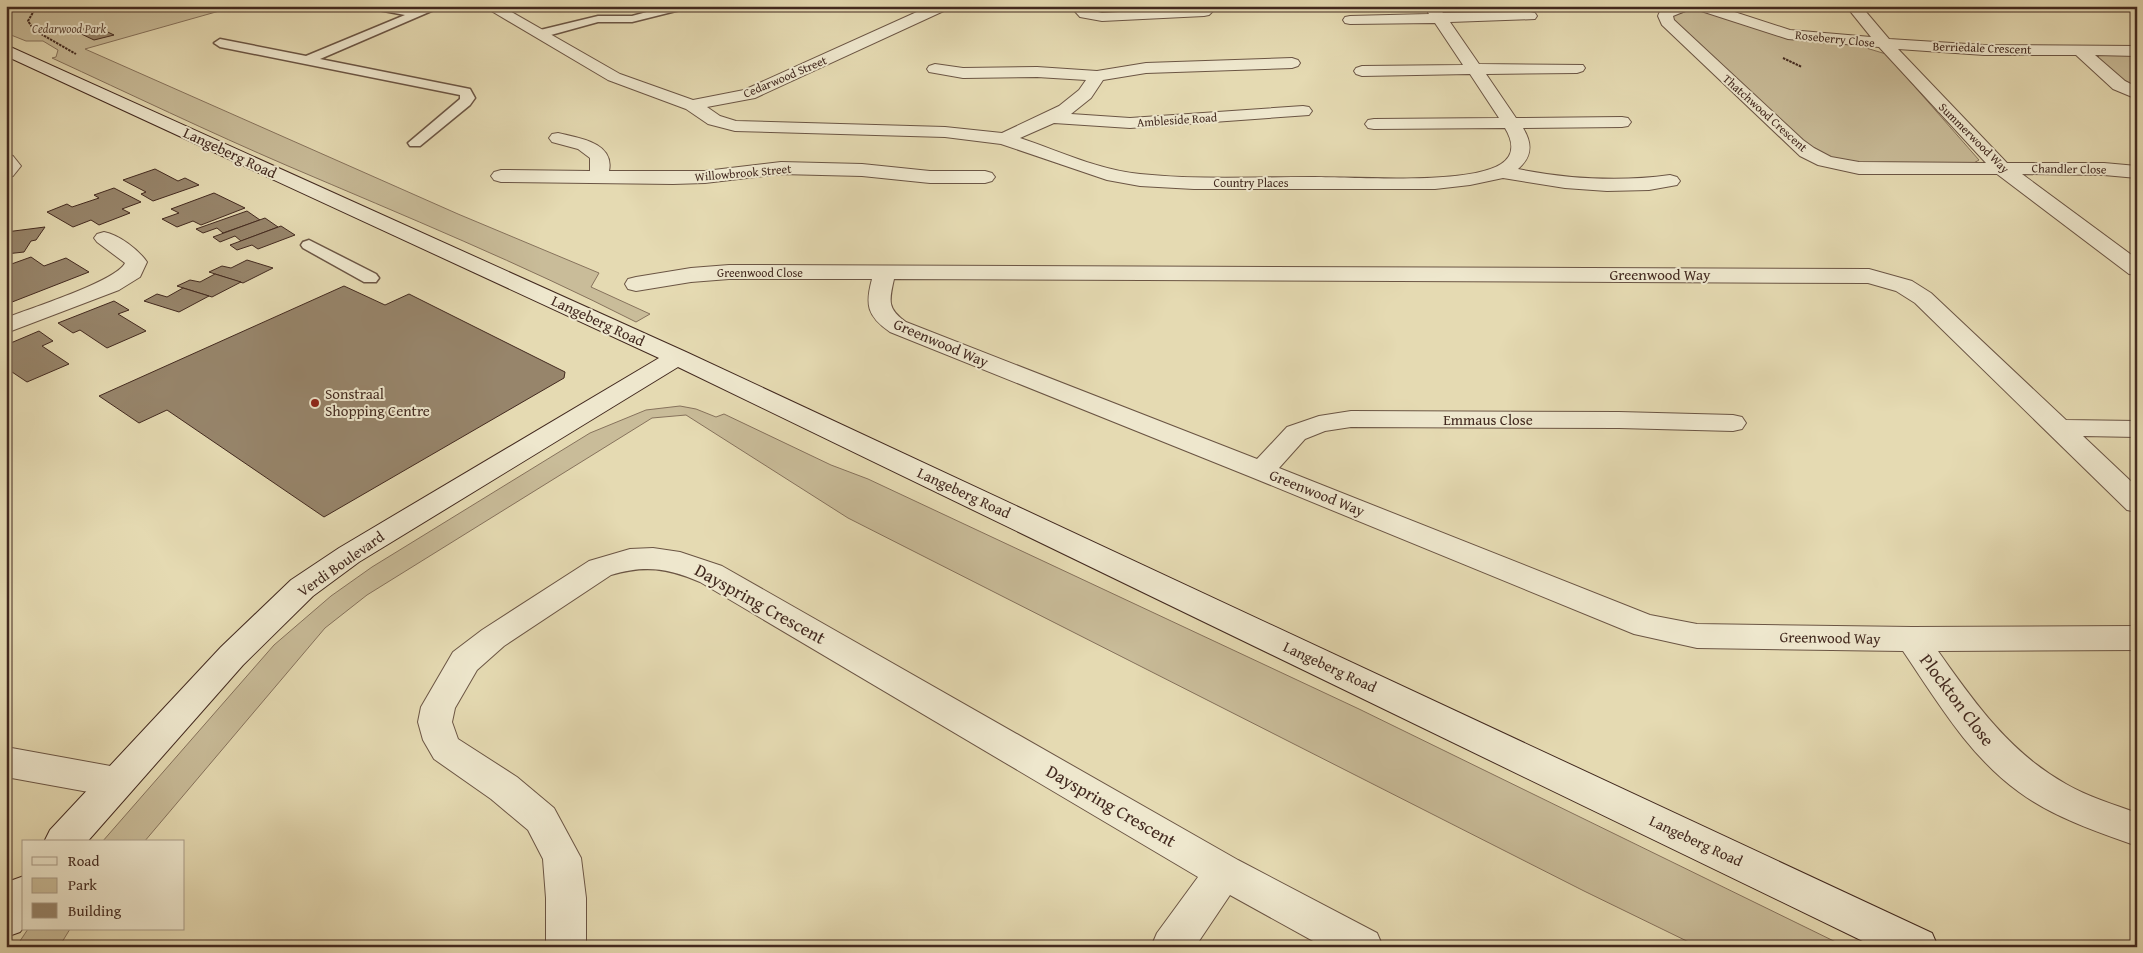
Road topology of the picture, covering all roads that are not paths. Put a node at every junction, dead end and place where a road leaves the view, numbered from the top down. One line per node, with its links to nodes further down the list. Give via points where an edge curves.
1 (373, 6): 14 (lane)
2 (438, 6): 14 (lane)
3 (490, 6): 18 (street)
4 (684, 6): 16 (lane, via 632,20)
5 (958, 6): 11 (street)
6 (1077, 6): 7 (street, via 1085,14 1102,17 1196,13)
7 (1211, 6)
8 (1685, 6): 43 (street, Thatchwood Crescent, via 1666,14 1667,22 1797,144 1816,157 1837,165 1859,168)
9 (1700, 6): 20 (street, Roseberry Close, via 1799,36)
10 (1853, 6): 20 (street, Summerwood Way)
11 (942, 7): 32 (street, Cedarwood Street, via 749,94)
12 (611, 8): 16 (lane)
13 (1435, 12): 15 (street); 17 (street); 28 (street)
14 (417, 14): 24 (lane)
15 (1530, 16)
16 (598, 19): 18 (lane)
17 (1350, 20)
18 (540, 34): 32 (street, via 614,77)
19 (220, 43): 24 (lane)
20 (1885, 44): 22 (street, Berriedale Crescent, via 1984,50); 43 (street, Summerwood Way)
21 (6, 50): 58 (street, Langeberg Road)
22 (2079, 50): 23 (street, Berriedale Crescent); 31 (street, via 2119,84)
23 (2137, 51)
24 (307, 60): 40 (lane, via 465,92 468,98 465,102)
25 (1292, 63): 30 (street, via 1146,68)
26 (1577, 68): 28 (street)
27 (935, 69): 30 (street, via 963,73 1037,72)
28 (1474, 69): 29 (street); 36 (street)
29 (1362, 71)
30 (1097, 76): 34 (street, Ambleside Road, via 1084,95)
31 (2137, 94)
32 (692, 105): 41 (street, via 714,120 749,128)
33 (1303, 111): 34 (street, Ambleside Road, via 1138,123)
34 (1051, 118): 39 (street, Ambleside Road)
35 (1622, 122): 36 (street)
36 (1511, 123): 37 (street); 45 (street, via 1520,140 1521,152)
37 (1374, 124)
38 (558, 138): 48 (street, via 591,148 602,163)
39 (1004, 139): 41 (street, Country Places, via 945,132); 45 (street, Country Places, via 1114,176 1163,182 1435,183 1478,179)
40 (415, 142)
41 (788, 149): 48 (street, Willowbrook Street, via 697,177); 49 (street, Willowbrook Street, via 862,170 909,176)
42 (6, 160): 44 (street, via 12,166)
43 (2001, 168): 46 (street, Chandler Close); 53 (street, Summerwood Way)
44 (6, 172)
45 (1503, 172): 50 (street, Country Places, via 1584,184 1638,185)
46 (2137, 172)
47 (501, 176): 48 (street, Willowbrook Street)
48 (598, 176)
49 (985, 177)
50 (1670, 181)
51 (104, 238): 57 (street, via 134,259 132,272 111,285)
52 (309, 245): 55 (lane)
53 (2137, 269)
54 (884, 273): 56 (street, Greenwood Close, via 729,272); 60 (street, Greenwood Way, via 1869,276 1904,286 1919,295); 62 (street, Greenwood Way, via 879,308 882,315 898,327)
55 (370, 278)
56 (636, 284)
57 (6, 326)
58 (677, 357): 67 (street, Verdi Boulevard, via 349,554 302,588 232,656); 76 (street, Langeberg Road)
59 (1733, 424): 62 (street, Emmaus Close, via 1619,420 1351,419 1319,424 1296,433)
60 (2059, 428): 61 (street); 63 (street, Greenwood Way)
61 (2137, 429)
62 (1262, 470): 65 (street, Greenwood Way, via 1645,626 1697,636)
63 (2137, 503)
64 (2137, 638): 65 (street, Greenwood Way)
65 (1912, 639): 68 (street, Plockton Close, via 1976,728 2026,777 2055,795)
66 (6, 762): 67 (street)
67 (116, 782): 69 (street, Verdi Boulevard)
68 (2137, 830)
69 (66, 840)
70 (1224, 872): 73 (street, Dayspring Crescent, via 712,574 680,562 630,559 600,568 465,661 438,707 435,722 446,749 504,788 541,819 562,858); 74 (street); 75 (street, Dayspring Crescent)
71 (22, 897): 72 (street)
72 (6, 919)
73 (566, 947)
74 (1170, 947)
75 (1363, 947)
76 (1918, 947)

